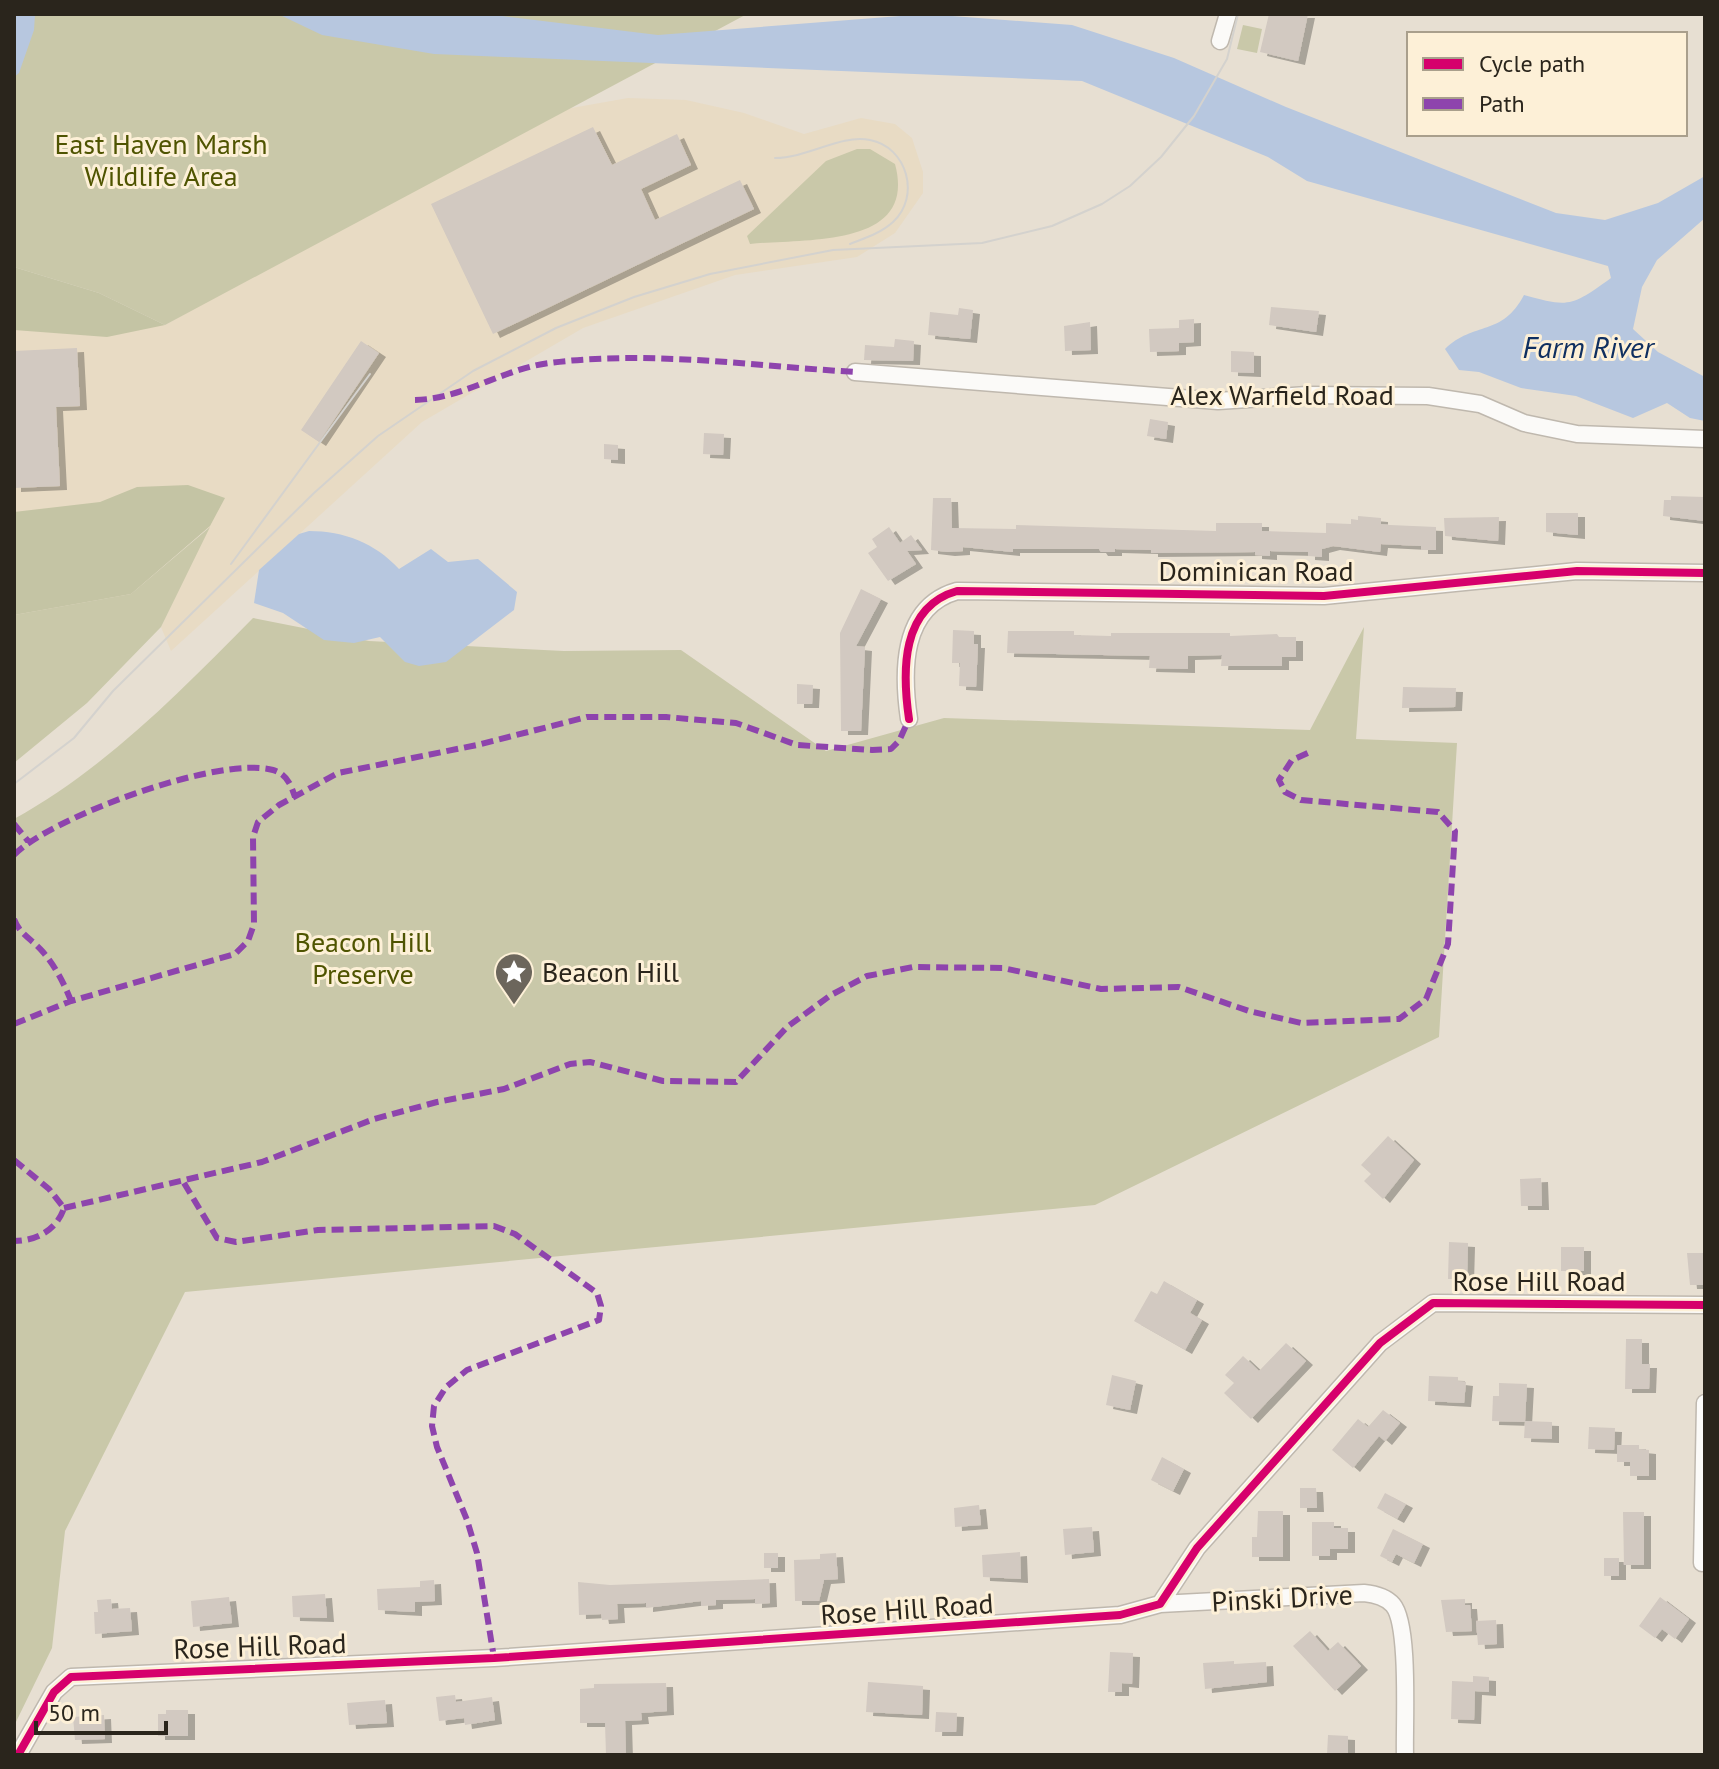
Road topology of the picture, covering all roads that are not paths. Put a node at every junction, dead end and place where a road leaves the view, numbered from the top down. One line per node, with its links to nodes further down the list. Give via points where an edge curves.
1 (1228, 14): 2 (street)
2 (1220, 41)
3 (855, 372): 4 (street, Alex Warfield Road, via 1218,401 1321,394 1428,396 1480,404 1524,423 1577,434)
4 (1705, 439)
5 (1705, 573): 6 (street, Dominican Road, via 1577,571 1324,596 957,591 937,599 915,625 907,655)
6 (909, 719)
7 (1705, 1305): 10 (street, Rose Hill Road, via 1433,1303 1380,1343 1197,1548)
8 (1705, 1403): 9 (street)
9 (1702, 1563)
10 (1160, 1604): 11 (street, Rose Hill Road, via 1120,1615 778,1640 71,1677 54,1692); 12 (street, Pinski Drive, via 1364,1593 1385,1599 1402,1627)
11 (18, 1755)
12 (1405, 1755)

